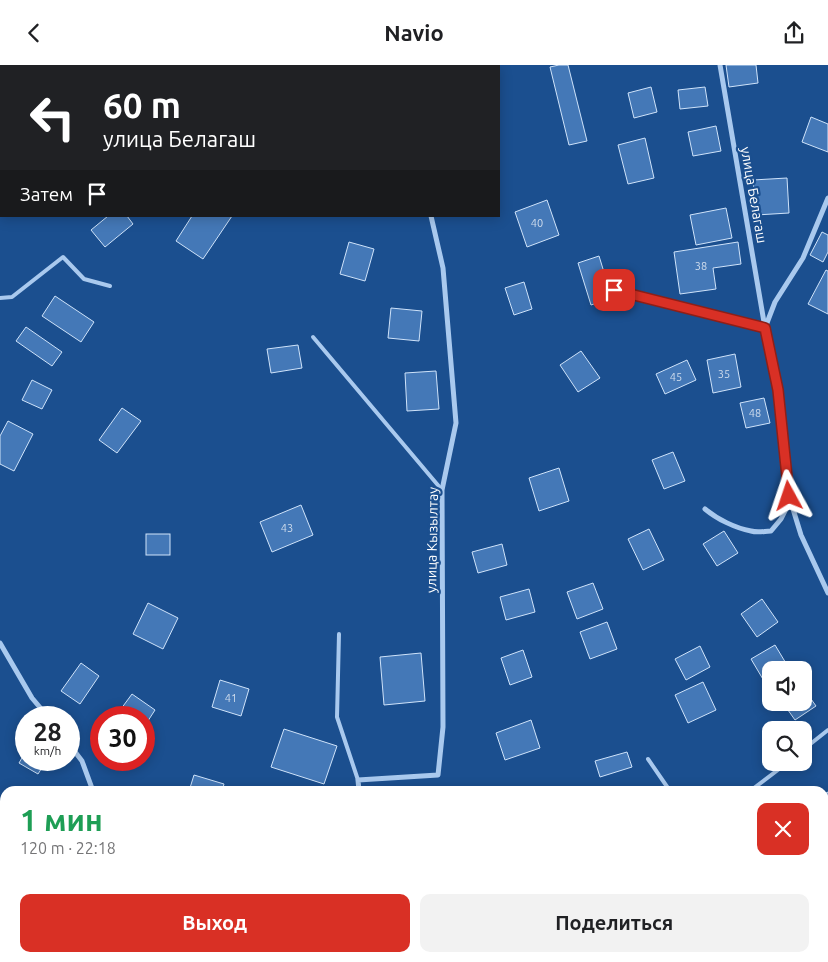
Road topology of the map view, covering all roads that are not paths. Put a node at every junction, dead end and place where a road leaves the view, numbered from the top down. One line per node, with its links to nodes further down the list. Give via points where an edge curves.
1 (720, 65): 7 (street, улица Белагаш)
2 (828, 199): 7 (street, via 803,258 775,302)
3 (431, 217): 9 (street, улица Кызылтау, via 443,267 456,423)
4 (110, 286): 6 (lane, via 84,279 63,257 12,297)
5 (614, 290): 7 (street)
6 (0, 298)
7 (765, 328): 10 (street, улица Белагаш, via 778,390)
8 (313, 337): 9 (lane)
9 (442, 490): 21 (street, улица Кызылтау, via 443,727 438,775)
10 (790, 501): 11 (street, via 772,531 744,529 713,516); 12 (street, улица Белагаш, via 801,535)
11 (705, 509)
12 (828, 593)
13 (340, 634): 21 (lane, via 337,717)
14 (0, 643): 15 (street)
15 (39, 706)
16 (828, 730): 17 (lane)
17 (812, 743)
18 (80, 758): 22 (street)
19 (648, 759): 24 (lane)
20 (776, 771): 25 (lane)
21 (358, 780): 23 (street)
22 (91, 786)
23 (359, 786)
24 (667, 786)
25 (756, 786)

